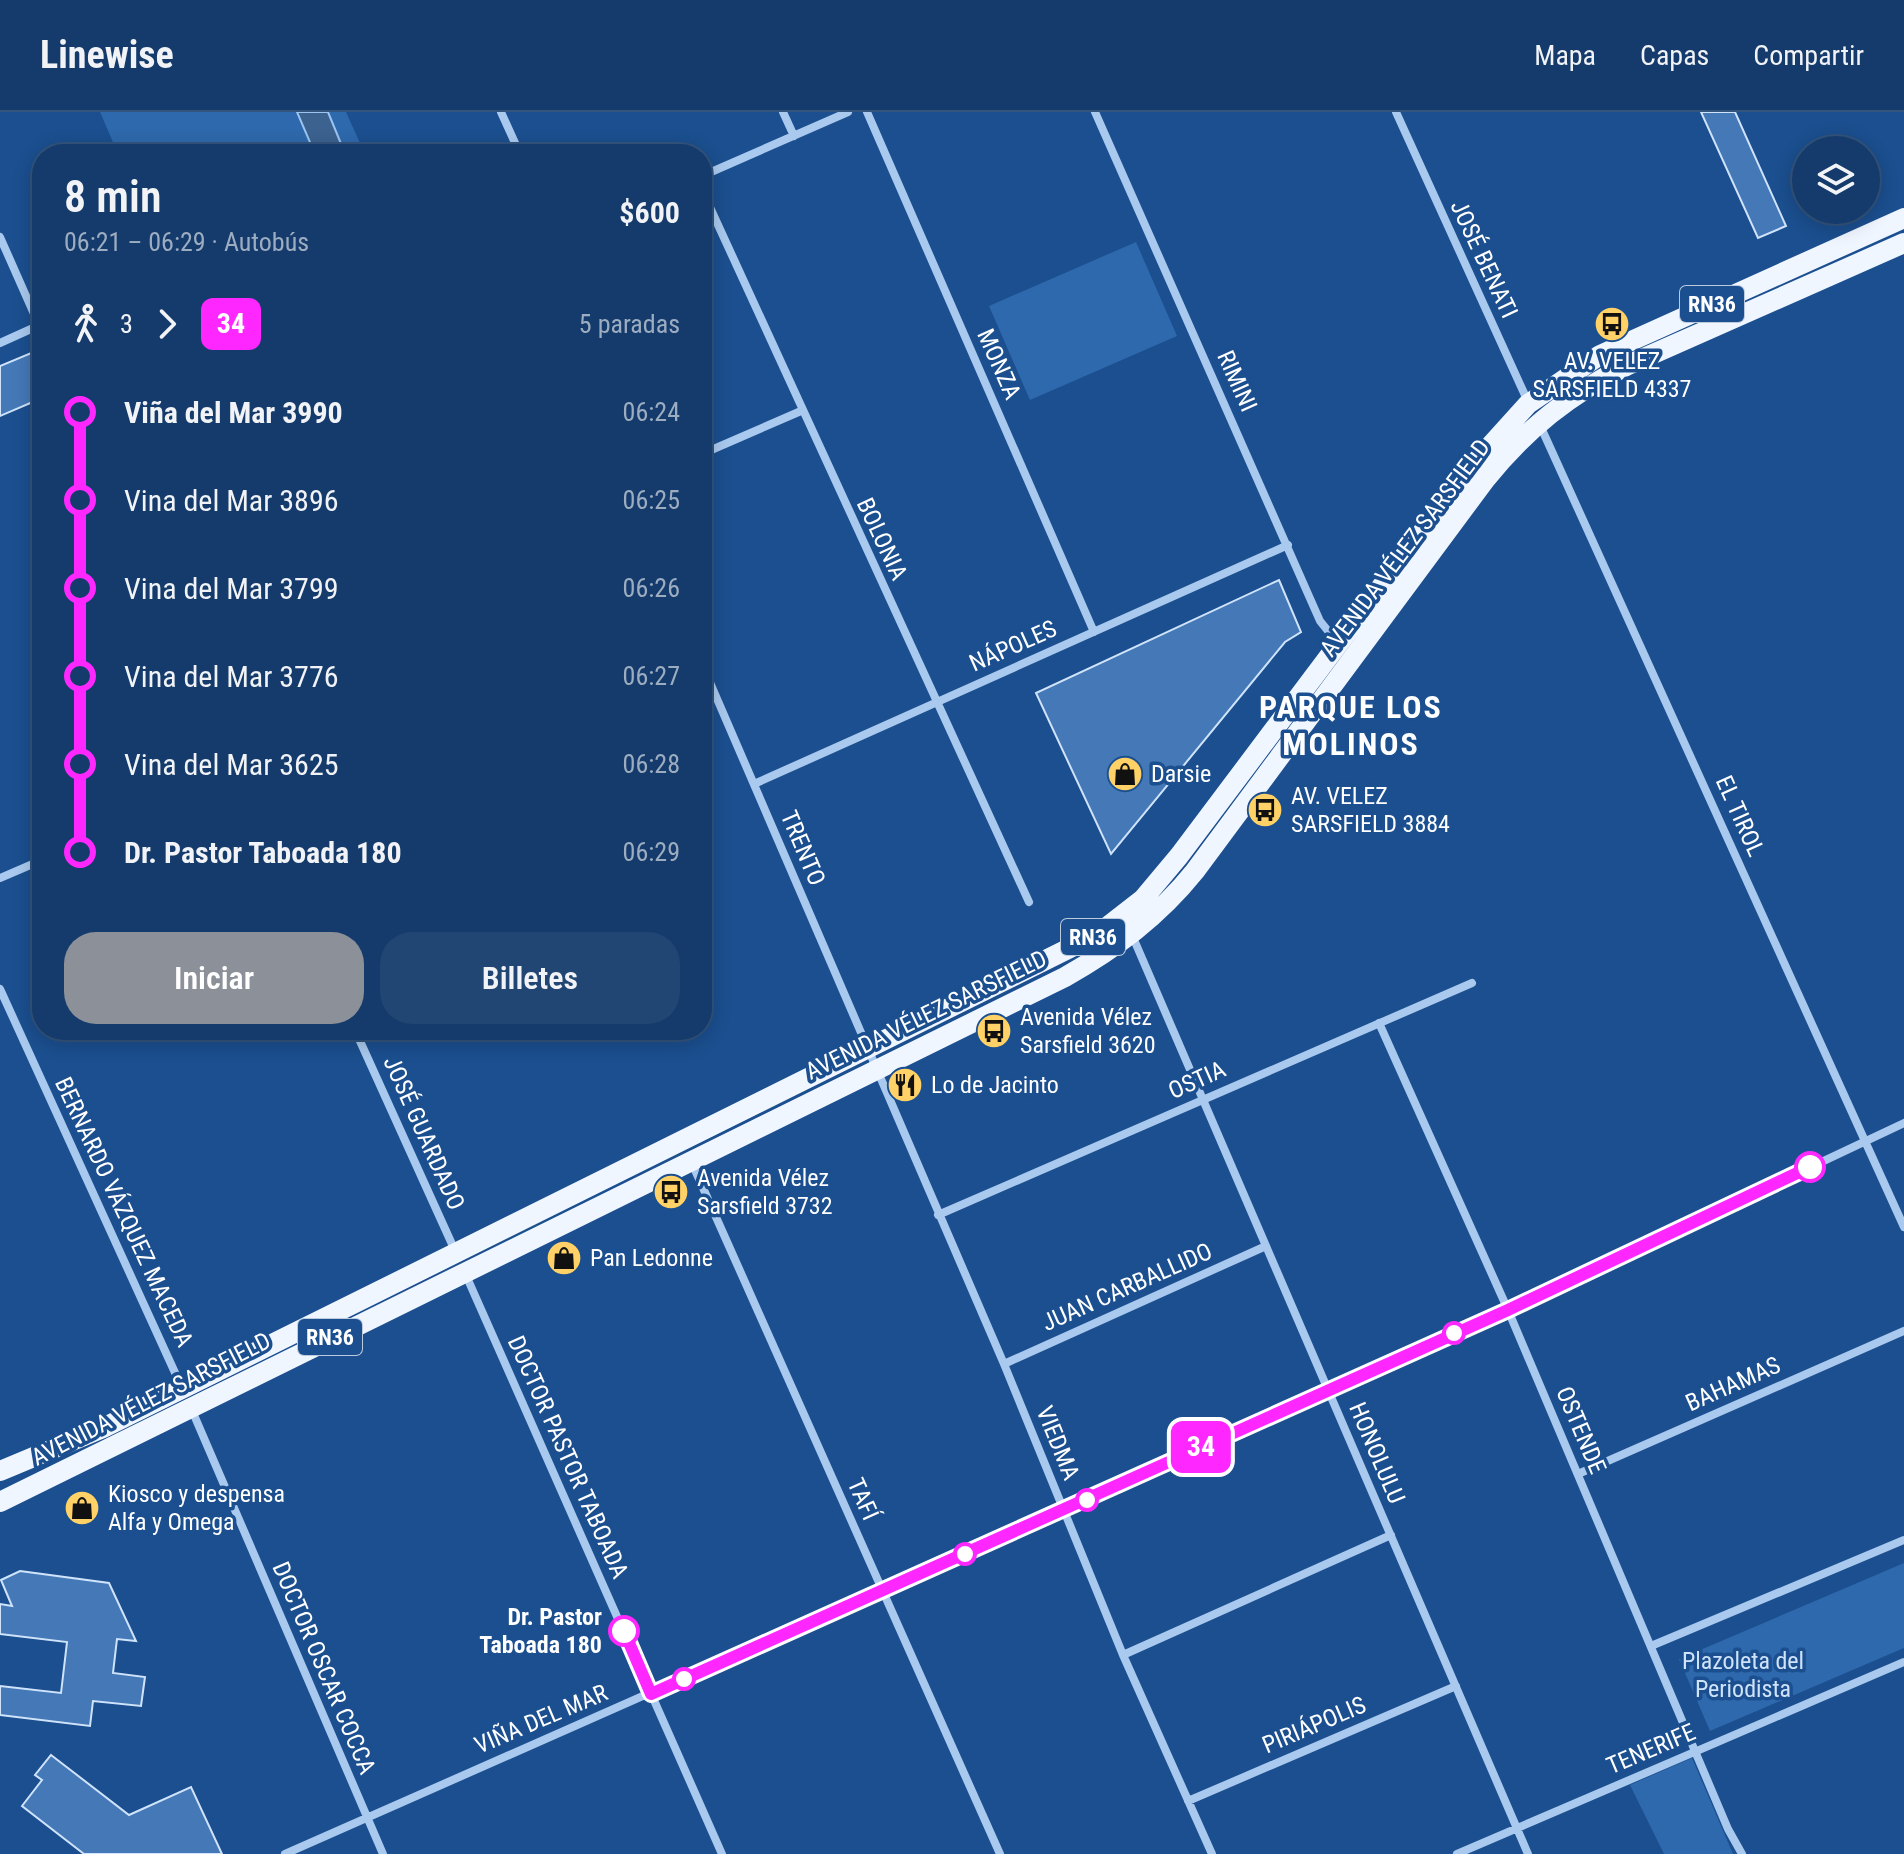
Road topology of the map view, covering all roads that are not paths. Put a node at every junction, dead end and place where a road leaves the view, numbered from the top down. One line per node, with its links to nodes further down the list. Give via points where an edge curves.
1 (501, 112): 8 (street)
2 (783, 112): 7 (street)
3 (848, 112): 7 (street)
4 (867, 112): 21 (street, MONZA)
5 (1095, 112): 20 (street, RIMINI)
6 (1396, 112): 18 (street, JOSÉ BENATI)
7 (794, 136): 9 (street)
8 (515, 144)
9 (712, 172)
10 (712, 212): 17 (street, BOLONIA)
11 (1904, 218): 18 (main road, AVENIDA VÉLEZ SARSFIELD / RN36, via 1600,355)
12 (0, 237): 14 (street)
13 (1904, 243): 18 (main road, AVENIDA VÉLEZ SARSFIELD / RN36)
14 (32, 307)
15 (32, 331): 16 (street)
16 (0, 343)
17 (801, 411): 19 (street); 25 (street, BOLONIA)
18 (1533, 412): 22 (main road, AVENIDA VÉLEZ SARSFIELD / RN36, via 1487,447); 23 (main road, AVENIDA VÉLEZ SARSFIELD / RN36); 39 (street, EL TIROL)
19 (712, 450)
20 (1288, 545): 21 (street, NÁPOLES); 22 (street, RIMINI, via 1320,621)
21 (1094, 632): 25 (street, NÁPOLES)
22 (1338, 643): 23 (street, RIMINI); 35 (main road, AVENIDA VÉLEZ SARSFIELD / RN36, via 1179,856 1119,920 1050,960)
23 (1354, 659): 30 (main road, AVENIDA VÉLEZ SARSFIELD / RN36, via 1176,895)
24 (712, 687): 26 (street, TRENTO)
25 (936, 703): 26 (street, NÁPOLES); 29 (street, BOLONIA)
26 (754, 784): 35 (street, TRENTO)
27 (32, 864): 28 (street)
28 (0, 878)
29 (1029, 902)
30 (1132, 935): 36 (main road, AVENIDA VÉLEZ SARSFIELD / RN36, via 1065,977); 37 (street, HONOLULU)
31 (1472, 983): 33 (street, OSTIA)
32 (0, 989): 50 (street, BERNARDO VÁZQUEZ MACEDA)
33 (1379, 1023): 37 (street, OSTIA); 46 (street, OSTENDE)
34 (360, 1040): 44 (street, JOSÉ GUARDADO)
35 (868, 1047): 36 (street, VIEDMA); 44 (main road, AVENIDA VÉLEZ SARSFIELD / RN36)
36 (874, 1068): 40 (main road, AVENIDA VÉLEZ SARSFIELD / RN36); 41 (street, VIEDMA)
37 (1203, 1099): 41 (street, OSTIA); 43 (street, HONOLULU)
38 (1904, 1123): 39 (street, VIÑA DEL MAR)
39 (1865, 1141): 42 (street, EL TIROL); 46 (street, VIÑA DEL MAR)
40 (691, 1160): 45 (main road, AVENIDA VÉLEZ SARSFIELD / RN36); 58 (street, TAFÍ)
41 (938, 1215): 48 (street, VIEDMA)
42 (1904, 1227)
43 (1266, 1246): 48 (street, JUAN CARBALLIDO); 49 (street, HONOLULU)
44 (455, 1252): 45 (street, DOCTOR PASTOR TABOADA); 50 (main road, AVENIDA VÉLEZ SARSFIELD / RN36)
45 (464, 1273): 51 (main road, AVENIDA VÉLEZ SARSFIELD / RN36); 63 (street, DOCTOR PASTOR TABOADA)
46 (1508, 1310): 49 (street, VIÑA DEL MAR); 53 (street, OSTENDE)
47 (1904, 1331): 53 (street, BAHAMAS)
48 (1004, 1364): 55 (street, VIEDMA)
49 (1327, 1388): 55 (street, VIÑA DEL MAR); 56 (street, HONOLULU)
50 (183, 1389): 51 (street, BERNARDO VÁZQUEZ MACEDA); 52 (main road, AVENIDA VÉLEZ SARSFIELD / RN36)
51 (191, 1409): 54 (main road, AVENIDA VÉLEZ SARSFIELD / RN36); 66 (street, DOCTOR OSCAR COCCA)
52 (0, 1471)
53 (1578, 1474): 59 (street, OSTENDE)
54 (0, 1502)
55 (1064, 1510): 58 (street, VIÑA DEL MAR); 60 (street, VIEDMA)
56 (1391, 1535): 60 (street); 62 (street, HONOLULU)
57 (1904, 1540): 59 (street)
58 (881, 1591): 63 (street, VIÑA DEL MAR); 71 (street, TAFÍ)
59 (1651, 1646): 64 (street, OSTENDE)
60 (1123, 1655): 65 (street, VIEDMA)
61 (1904, 1662): 64 (street, TENERIFE)
62 (1456, 1686): 65 (street, PIRIÁPOLIS); 67 (street, HONOLULU)
63 (651, 1694): 66 (street, VIÑA DEL MAR); 70 (street, DOCTOR PASTOR TABOADA)
64 (1695, 1752): 67 (street, TENERIFE); 75 (street, OSTENDE)
65 (1188, 1801): 72 (street, VIEDMA)
66 (366, 1816): 68 (street, VIÑA DEL MAR); 69 (street, DOCTOR OSCAR COCCA)
67 (1517, 1827): 73 (street, TENERIFE); 74 (street, HONOLULU)
68 (285, 1854)
69 (383, 1854)
70 (722, 1854)
71 (1000, 1854)
72 (1212, 1854)
73 (1457, 1854)
74 (1528, 1854)
75 (1742, 1854)

